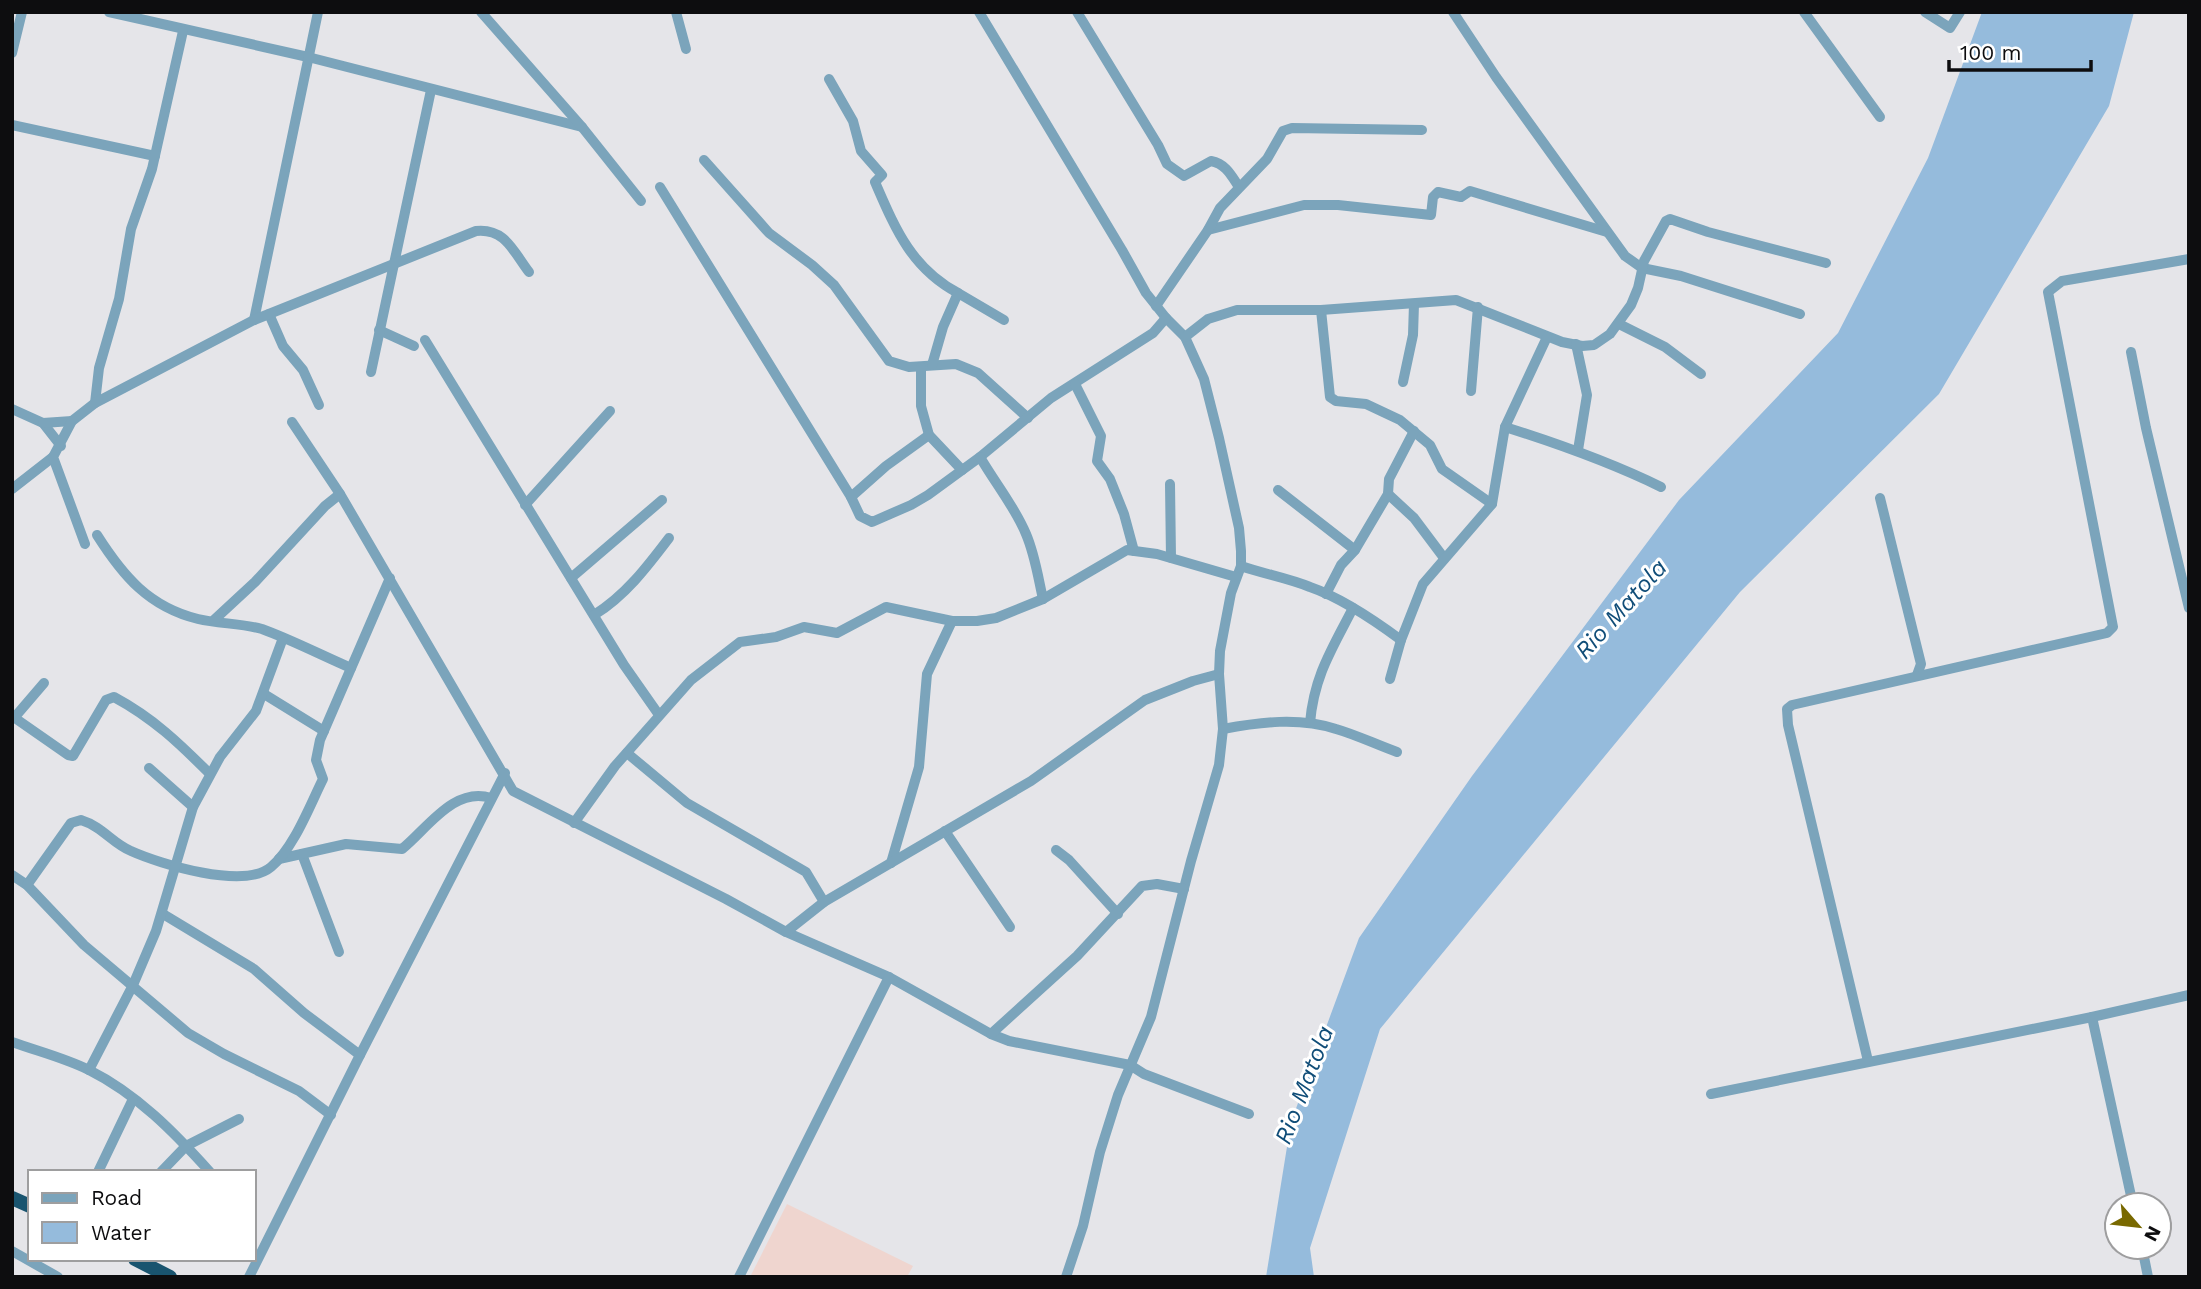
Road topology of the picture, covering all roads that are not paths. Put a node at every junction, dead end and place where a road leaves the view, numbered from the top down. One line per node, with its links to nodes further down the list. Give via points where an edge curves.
1 (22, 12): 14 (street)
2 (109, 12): 12 (street)
3 (318, 12): 15 (street)
4 (481, 12): 20 (street)
5 (676, 12): 13 (street)
6 (979, 12): 36 (street)
7 (1077, 12): 25 (street, via 1167,164 1184,176 1211,161 1218,163)
8 (1453, 12): 28 (street)
9 (1804, 12): 18 (street)
10 (1925, 12): 11 (street, via 1950,28)
11 (1960, 12)
12 (183, 31): 15 (street); 22 (street)
13 (686, 49)
14 (12, 52)
15 (308, 57): 17 (street); 42 (street)
16 (830, 79): 34 (street, via 853,121 861,152 882,174 875,182 903,242 916,262)
17 (431, 90): 20 (street); 31 (street)
18 (1880, 117)
19 (12, 125): 22 (street)
20 (582, 127): 26 (street)
21 (1422, 130): 25 (street, via 1292,128 1283,131 1267,159)
22 (155, 156): 58 (street, via 131,229)
23 (704, 160): 52 (street, via 769,233 834,285 890,361)
24 (660, 187): 80 (street)
25 (1239, 187): 27 (street)
26 (641, 201)
27 (1208, 230): 28 (street, via 1304,205 1432,215 1433,197 1438,192 1461,197 1471,191); 36 (street)
28 (1607, 232): 32 (street, via 1625,256)
29 (2189, 259): 107 (street, via 2062,281 2048,292 2113,627 2107,633)
30 (1825, 263): 32 (street, via 1673,219 1667,221)
31 (392, 266): 33 (street, via 476,231 490,230 501,236); 39 (street); 45 (street)
32 (1642, 268): 40 (street); 44 (street, via 1631,306)
33 (529, 272)
34 (958, 293): 43 (street); 52 (street)
35 (1414, 304): 37 (street, via 1441,299); 38 (street); 55 (street, via 1413,335)
36 (1156, 306): 41 (street)
37 (1478, 307): 47 (street); 57 (street)
38 (1321, 310): 46 (street, via 1237,310 1208,319); 67 (street, via 1330,397 1366,404)
39 (270, 314): 42 (street); 59 (street, via 283,346 303,370)
40 (1800, 314)
41 (1166, 318): 46 (street); 56 (street, via 1153,333)
42 (254, 320): 58 (street)
43 (1004, 320)
44 (1619, 324): 49 (street, via 1600,343); 54 (street, via 1665,347)
45 (379, 330): 50 (street); 53 (street)
46 (1185, 337): 92 (street, via 1204,379 1229,474)
47 (1547, 337): 49 (street); 66 (street)
48 (425, 340): 84 (street)
49 (1576, 344): 70 (street, via 1587,395)
50 (414, 346)
51 (2132, 352): 99 (street)
52 (926, 366): 62 (street, via 956,364 978,373); 68 (street, via 921,406)
53 (371, 372)
54 (1701, 374)
55 (1402, 382)
56 (1075, 384): 62 (street); 89 (street, via 1101,436 1097,461 1110,479)
57 (1471, 391)
58 (95, 403): 63 (street)
59 (319, 405)
60 (12, 409): 65 (street)
61 (610, 411): 84 (street)
62 (1028, 418): 72 (street)
63 (72, 421): 65 (street); 69 (street)
64 (292, 422): 78 (street)
65 (43, 423): 69 (street)
66 (1505, 427): 70 (street); 83 (street)
67 (1414, 431): 79 (street, via 1389,479); 83 (street, via 1430,445 1442,469)
68 (929, 435): 73 (street); 80 (street)
69 (61, 446): 71 (street)
70 (1578, 450): 75 (street)
71 (54, 457): 76 (street); 87 (street)
72 (980, 457): 73 (street); 97 (street, via 1026,534)
73 (962, 470): 80 (street, via 928,495 872,522 860,516)
74 (1170, 484): 90 (street)
75 (1661, 487)
76 (12, 489)
77 (1278, 490): 88 (street)
78 (340, 494): 94 (street); 101 (street)
79 (1388, 494): 88 (street); 91 (street, via 1414,518)
80 (851, 497)
81 (1880, 498): 107 (street, via 1922,664)
82 (662, 500): 95 (street)
83 (1492, 504): 91 (street)
84 (525, 505): 95 (street)
85 (97, 536): 101 (street, via 139,591 178,611)
86 (669, 538): 100 (street, via 635,580)
87 (85, 544)
88 (1355, 550): 96 (street)
89 (1134, 551): 90 (street); 97 (street, via 1127,550)
90 (1171, 558): 93 (street)
91 (1444, 558): 104 (street, via 1423,584)
92 (1241, 566): 93 (street); 96 (street)
93 (1236, 577): 106 (street)
94 (390, 578): 105 (street); 119 (street)
95 (571, 578): 100 (street)
96 (1326, 594): 98 (street)
97 (1043, 599): 102 (street, via 996,618)
98 (1353, 608): 104 (street); 113 (street, via 1321,669)
99 (2189, 608)
100 (594, 615): 111 (street)
101 (215, 620): 103 (street)
102 (951, 621): 111 (street, via 886,607 837,633 804,627 740,642 691,680); 128 (street, via 927,674 919,767)
103 (283, 638): 105 (street); 110 (street)
104 (1401, 640): 108 (street)
105 (351, 668): 115 (street)
106 (1219, 674): 114 (street); 124 (street, via 1145,700 1031,781)
107 (1917, 675): 146 (street, via 1787,709)
108 (1390, 679)
109 (44, 683): 112 (street)
110 (264, 694): 115 (street); 120 (street)
111 (659, 715): 117 (street)
112 (13, 717): 120 (street, via 73,756 106,700 114,697 161,726)
113 (1310, 723): 114 (street); 116 (street)
114 (1223, 729): 132 (street, via 1219,765)
115 (324, 731): 127 (street, via 316,760 323,779)
116 (1397, 752)
117 (627, 753): 123 (street); 133 (street, via 687,803 806,872)
118 (149, 768): 122 (street)
119 (505, 774): 121 (street); 123 (street, via 513,791)
120 (210, 775): 122 (street)
121 (491, 798): 126 (street, via 471,795 440,813 402,849 346,844); 145 (street)
122 (193, 807): 129 (street)
123 (574, 823): 137 (street)
124 (945, 831): 128 (street); 136 (street)
125 (1056, 850): 135 (street)
126 (302, 854): 127 (street); 138 (street)
127 (279, 859): 129 (street, via 271,868 246,877)
128 (891, 863): 133 (street)
129 (176, 866): 131 (street, via 120,846 89,822 76,820); 134 (street)
130 (12, 875): 131 (street)
131 (27, 885): 140 (street, via 66,929)
132 (1184, 889): 135 (street, via 1142,886); 147 (street, via 1151,1017)
133 (824, 902): 137 (street)
134 (163, 914): 140 (street); 145 (street, via 254,969)
135 (1118, 915): 143 (street)
136 (1010, 927)
137 (786, 932): 139 (street)
138 (339, 953)
139 (889, 977): 143 (street); 168 (street)
140 (133, 985): 148 (street); 152 (street, via 188,1033 299,1091)
141 (2189, 995): 142 (street)
142 (2092, 1017): 146 (street); 158 (street)
143 (991, 1034): 147 (street)
144 (12, 1042): 148 (street)
145 (360, 1055): 152 (street)
146 (1868, 1061): 149 (street)
147 (1130, 1065): 151 (street); 169 (street, via 1100,1152)
148 (89, 1070): 150 (street)
149 (1711, 1094)
150 (133, 1100): 154 (street, via 159,1117); 155 (street)
151 (1249, 1114)
152 (331, 1115): 167 (street)
153 (239, 1119): 154 (street)
154 (186, 1146): 156 (street); 157 (street)
155 (99, 1170)
156 (163, 1170)
157 (208, 1170)
158 (2130, 1191)
159 (12, 1198): 160 (highway)
160 (28, 1205)
161 (12, 1251): 162 (street)
162 (28, 1260)
163 (30, 1261): 166 (street)
164 (138, 1261): 165 (highway)
165 (160, 1275)
166 (58, 1277)
167 (249, 1277)
168 (740, 1277)
169 (1066, 1277)

